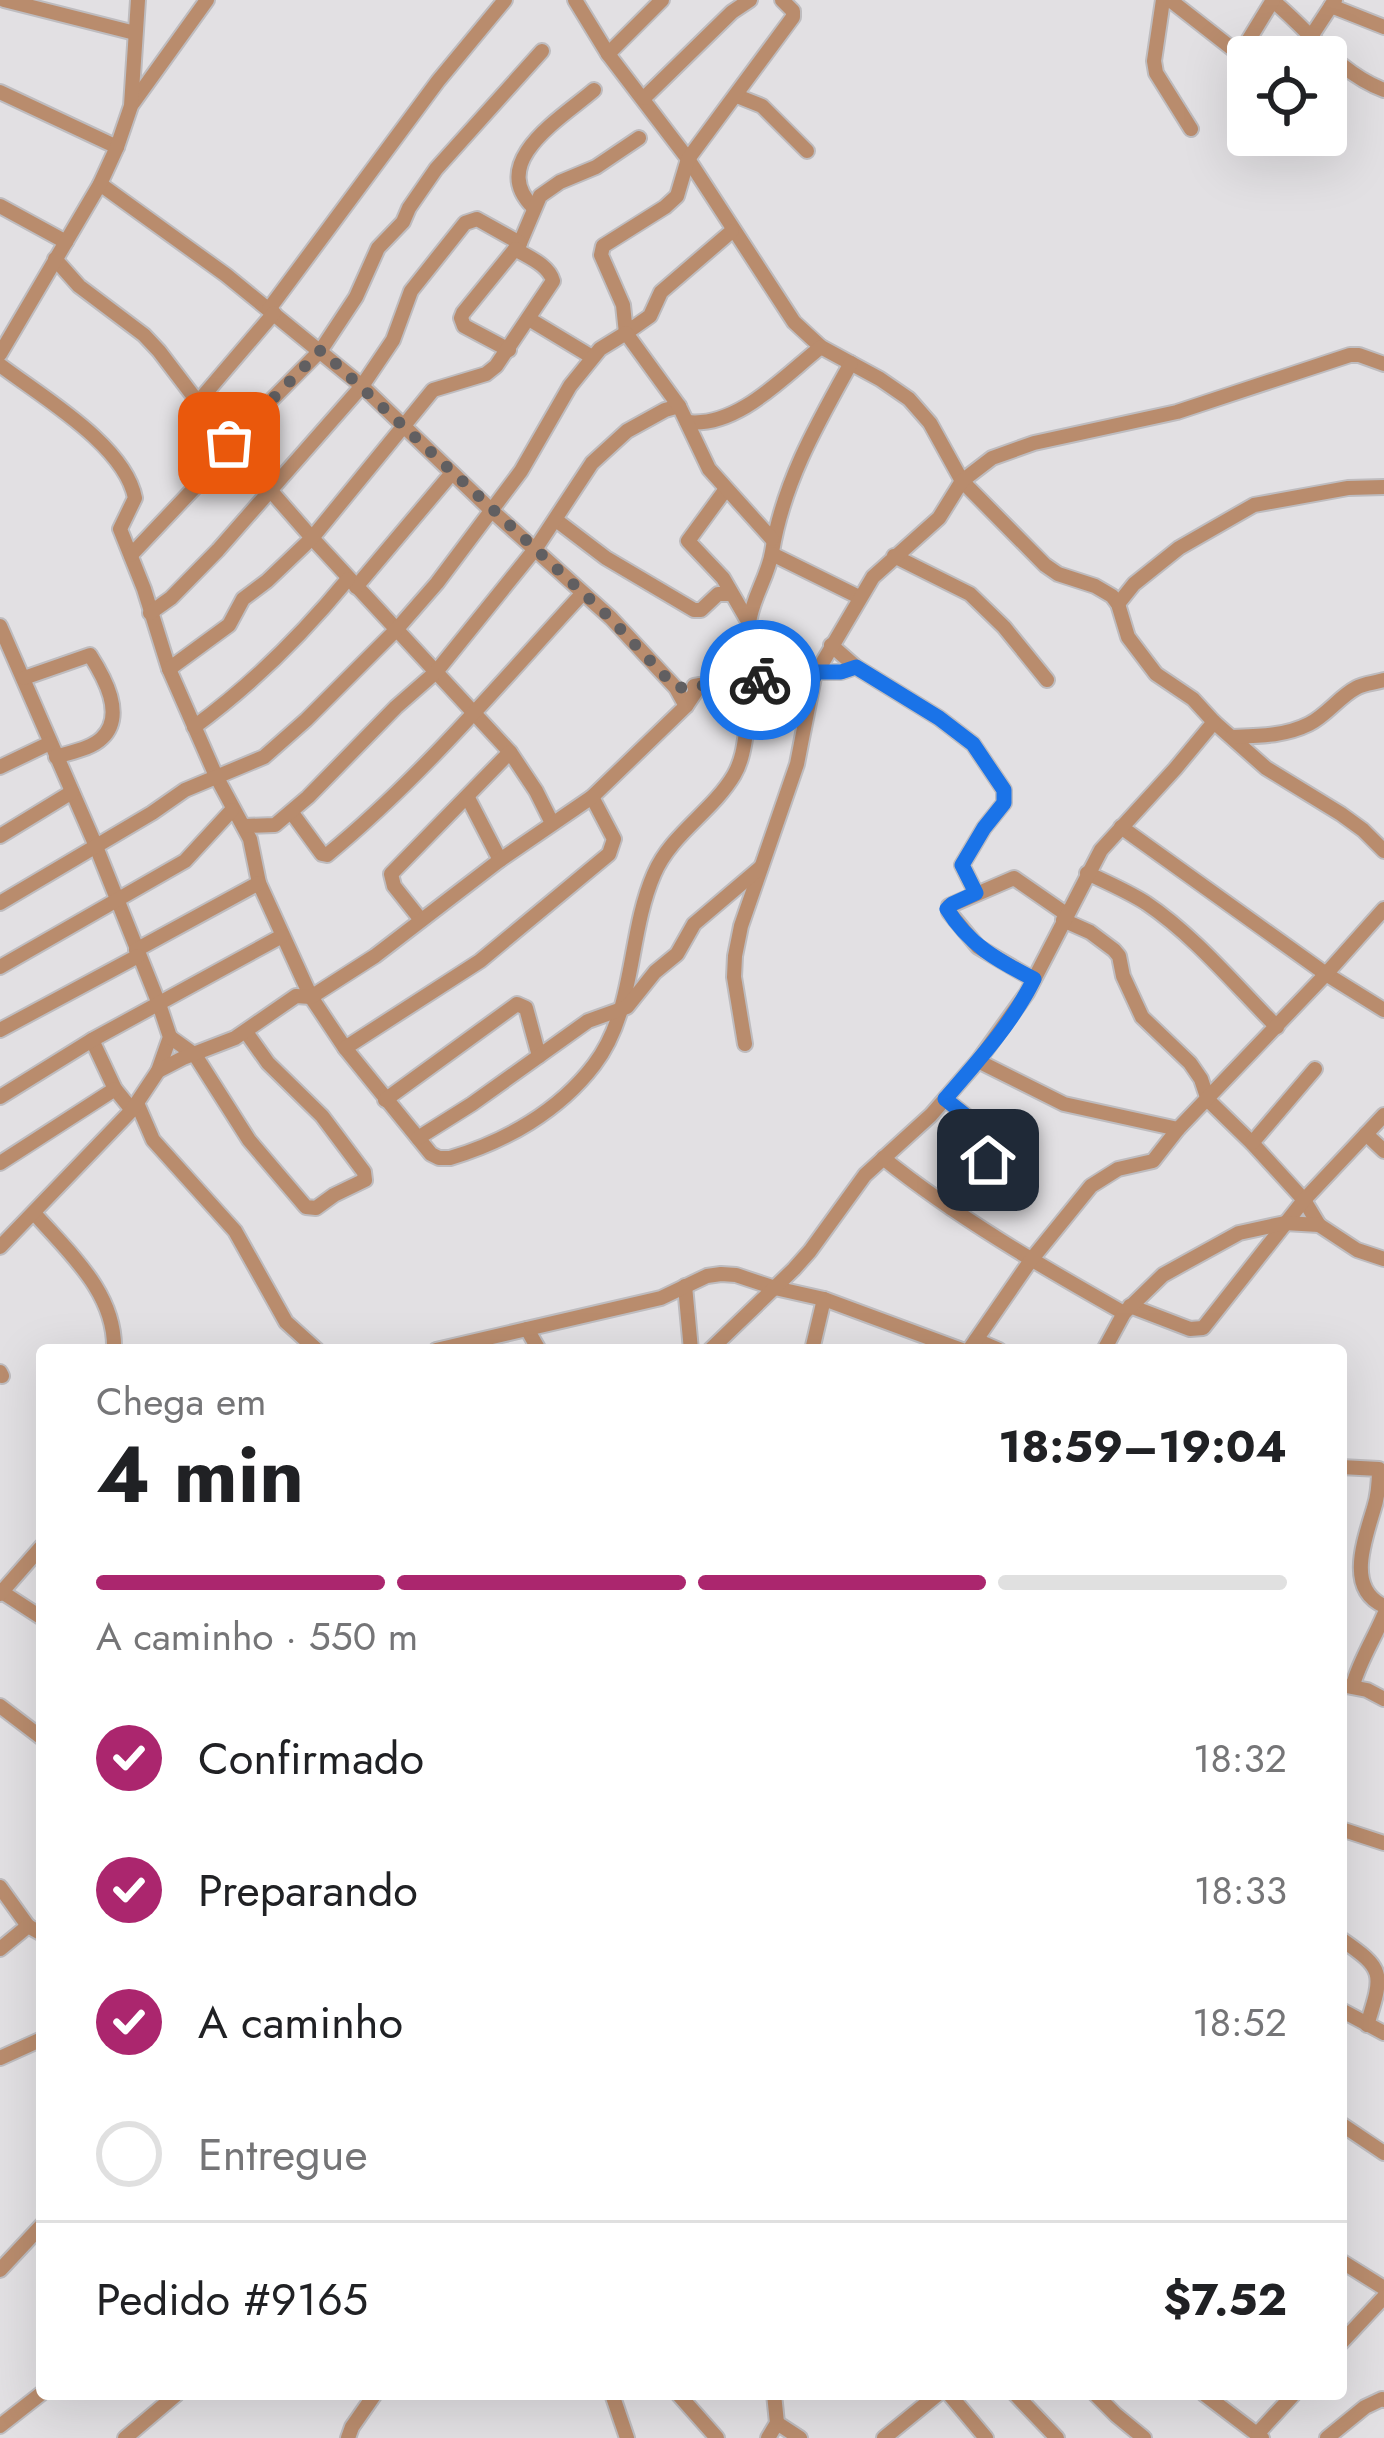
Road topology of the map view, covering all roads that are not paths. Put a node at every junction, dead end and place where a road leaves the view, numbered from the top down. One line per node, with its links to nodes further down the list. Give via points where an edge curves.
1 (4, 0): 14 (street)
2 (138, 0): 14 (street)
3 (207, 0): 25 (street)
4 (505, 0): 38 (street)
5 (594, 0): 12 (street)
6 (662, 0): 19 (street)
7 (750, 0): 24 (street)
8 (782, 0): 23 (street, via 793,17)
9 (1166, 0): 17 (street); 26 (street, via 1156,73)
10 (1273, 0): 15 (street); 16 (street)
11 (1333, 3): 13 (street); 15 (street)
12 (578, 5): 19 (street)
13 (1384, 27)
14 (135, 33): 25 (street)
15 (1312, 35): 21 (street, via 1340,64)
16 (1255, 36)
17 (1227, 45)
18 (542, 51): 43 (street, via 436,169 378,248)
19 (608, 54): 24 (street)
20 (594, 90): 33 (street, via 525,151 518,178)
21 (1384, 90)
22 (0, 92): 28 (street)
23 (736, 96): 29 (street, via 762,106); 30 (street)
24 (644, 98): 30 (street)
25 (131, 106): 28 (street)
26 (1191, 129)
27 (639, 138): 33 (street, via 550,188)
28 (117, 147): 31 (street)
29 (806, 151)
30 (688, 159): 34 (street); 41 (street, via 677,196 602,246)
31 (100, 184): 35 (street); 38 (street)
32 (0, 206): 35 (street)
33 (533, 207): 36 (street)
34 (732, 231): 41 (street); 42 (street, via 780,305)
35 (65, 242): 37 (street)
36 (518, 246): 39 (street, via 552,274); 44 (street, via 461,318); 50 (street, via 477,219 465,223 411,291 393,340)
37 (55, 259): 40 (street); 51 (street, via 144,335)
38 (272, 311): 43 (street); 51 (street)
39 (529, 319): 44 (street); 46 (street)
40 (7, 326): 45 (street)
41 (626, 333): 46 (street); 52 (street)
42 (821, 346): 47 (street); 53 (street, via 753,401 717,420)
43 (321, 350): 50 (street); 55 (street)
44 (509, 350): 54 (street, via 486,374 433,390)
45 (0, 354)
46 (592, 357): 61 (street)
47 (851, 363): 57 (street, via 920,410); 64 (street, via 811,433)
48 (1384, 364): 57 (street, via 1350,356 1177,412 1034,443 992,458)
49 (0, 365): 66 (street, via 98,439 124,470 135,492 120,529)
50 (362, 386): 54 (street); 60 (street)
51 (198, 402): 55 (street)
52 (679, 406): 53 (street); 62 (street, via 612,443)
53 (687, 422): 59 (street)
54 (405, 427): 56 (street); 63 (street)
55 (229, 443): 60 (street); 66 (street)
56 (452, 472): 61 (street); 68 (street)
57 (962, 481): 67 (street, via 939,518); 72 (street, via 1045,565 1105,590)
58 (1384, 487): 72 (street, via 1254,505 1165,558)
59 (725, 489): 64 (street); 70 (street, via 688,542)
60 (270, 490): 63 (street); 73 (street)
61 (490, 509): 65 (street); 76 (street)
62 (556, 520): 65 (street); 70 (street, via 694,610)
63 (312, 538): 68 (street); 79 (street, via 243,599 229,625)
64 (772, 547): 71 (street); 74 (street)
65 (536, 548): 69 (street); 80 (street)
66 (131, 555): 73 (street)
67 (894, 556): 71 (street); 84 (street, via 970,594)
68 (352, 583): 76 (street); 91 (street, via 276,661)
69 (582, 594): 87 (street); 89 (street)
70 (731, 594): 74 (street)
71 (859, 597): 77 (street)
72 (1118, 604): 90 (street, via 1146,664)
73 (150, 613): 79 (street)
74 (749, 623): 83 (street, via 769,654)
75 (0, 626): 82 (street)
76 (397, 630): 80 (street); 96 (street, via 264,758)
77 (831, 645): 78 (street); 81 (street)
78 (856, 667): 81 (street); 112 (street, via 973,744 1004,790 1004,803 962,865)
79 (169, 669): 91 (street)
80 (436, 672): 89 (street); 101 (street)
81 (815, 675): 83 (street); 109 (street, via 797,764)
82 (24, 678): 93 (street); 93 (street, via 90,655 111,696 104,737)
83 (763, 680): 86 (street); 126 (street, via 734,774 653,876)
84 (1047, 680)
85 (1384, 680): 92 (street, via 1353,689 1292,731)
86 (700, 685): 87 (street); 88 (street)
87 (676, 688): 88 (street)
88 (686, 706): 99 (street)
89 (472, 714): 94 (street); 101 (street, via 327,855)
90 (1214, 722): 92 (street); 104 (street)
91 (194, 727): 96 (street)
92 (1232, 736): 107 (street)
93 (53, 750): 95 (street); 97 (street)
94 (510, 752): 98 (street); 102 (street)
95 (0, 767)
96 (216, 776): 100 (street); 106 (street)
97 (72, 792): 105 (street); 106 (street)
98 (468, 797): 108 (street); 117 (street, via 392,874)
99 (592, 797): 102 (street); 133 (street, via 614,839 609,854 480,961)
100 (232, 810): 103 (street); 113 (street, via 185,861)
101 (292, 813): 103 (street, via 275,825)
102 (553, 823): 108 (street)
103 (244, 826): 111 (street)
104 (1121, 827): 110 (street); 121 (street)
105 (0, 836)
106 (95, 844): 113 (street); 114 (street)
107 (1384, 851)
108 (500, 860): 117 (street)
109 (762, 866): 126 (street, via 694,924 677,954); 132 (street, via 735,956)
110 (1087, 873): 116 (street); 127 (street, via 1156,910)
111 (259, 883): 118 (street); 119 (street)
112 (976, 893): 116 (street, via 1018,878); 122 (street, via 949,913 978,947)
113 (116, 900): 119 (street); 120 (street)
114 (0, 903)
115 (1384, 909): 121 (street)
116 (1065, 917): 122 (street); 139 (street, via 1114,950 1142,1017)
117 (421, 920): 123 (street)
118 (282, 936): 123 (street); 124 (street)
119 (137, 953): 124 (street); 128 (street)
120 (0, 967)
121 (1326, 974): 125 (street); 127 (street)
122 (1034, 979): 136 (street)
123 (310, 997): 129 (street, via 296,996); 133 (street)
124 (159, 1004): 130 (street); 131 (street)
125 (1384, 1010)
126 (621, 1011): 135 (street, via 588,1021); 150 (street, via 590,1071 525,1126 450,1159 431,1154)
127 (1277, 1027): 140 (street)
128 (0, 1030)
129 (246, 1032): 134 (street); 134 (street, via 322,1116 365,1180 306,1207 249,1140)
130 (170, 1037): 134 (street); 138 (street)
131 (92, 1040): 141 (street); 142 (street)
132 (745, 1045)
133 (345, 1048): 144 (street)
134 (195, 1055): 138 (street)
135 (539, 1056): 144 (street, via 526,1008 517,1004); 150 (street)
136 (979, 1061): 143 (street); 148 (street, via 1064,1104)
137 (1315, 1069): 151 (street)
138 (158, 1071): 146 (street)
139 (1201, 1079): 140 (street); 145 (street)
140 (1222, 1084): 145 (street)
141 (115, 1089): 146 (street); 154 (street)
142 (0, 1097)
143 (945, 1099): 153 (street); 156 (street, via 994,1143)
144 (385, 1100): 150 (street)
145 (1208, 1100): 148 (street); 151 (street)
146 (135, 1106): 157 (street); 171 (street, via 153,1140 235,1231)
147 (1384, 1114): 149 (street)
148 (1178, 1129): 162 (street, via 1154,1161 1091,1186)
149 (1366, 1134): 152 (street); 155 (street)
150 (418, 1138)
151 (1252, 1143): 155 (street)
152 (1384, 1151)
153 (883, 1158): 156 (street); 164 (street)
154 (0, 1163)
155 (1304, 1201): 158 (street); 159 (street)
156 (951, 1208): 162 (street)
157 (34, 1213): 160 (street); 170 (street, via 109,1307)
158 (1285, 1223): 159 (street); 168 (street, via 1223,1239 1163,1275); 168 (street, via 1203,1328)
159 (1318, 1225): 161 (street)
160 (3, 1237)
161 (1384, 1258)
162 (1031, 1260): 168 (street); 178 (street)
163 (685, 1286): 164 (street, via 721,1274); 165 (street); 167 (street)
164 (775, 1288): 166 (street); 175 (street)
165 (661, 1298): 167 (street); 169 (street)
166 (824, 1299): 176 (street); 177 (street)
167 (687, 1310): 174 (street)
168 (1127, 1310): 179 (street)
169 (527, 1329): 172 (street); 173 (street)
170 (113, 1344)
171 (305, 1344)
172 (474, 1344)
173 (536, 1344)
174 (690, 1344)
175 (716, 1344)
176 (813, 1344)
177 (960, 1344)
178 (971, 1344)
179 (1107, 1344)
180 (1347, 1467): 181 (street)
181 (1382, 1468): 182 (street)
182 (1380, 1506): 185 (street, via 1366,1531 1362,1573 1364,1592)
183 (35, 1565): 184 (street)
184 (1, 1593): 186 (street)
185 (1384, 1610): 187 (street)
186 (36, 1614)
187 (1347, 1685): 188 (street)
188 (1384, 1699)
189 (0, 1706): 190 (street)
190 (36, 1733)
191 (1347, 1831): 192 (street)
192 (1384, 1843)
193 (0, 1887): 194 (street)
194 (35, 1930): 196 (street)
195 (1347, 1943): 198 (street, via 1382,1972)
196 (0, 1949)
197 (1347, 2013): 198 (street)
198 (1367, 2025): 199 (street)
199 (1384, 2033)
200 (36, 2042): 201 (street)
201 (0, 2058)
202 (1347, 2128): 203 (street)
203 (1384, 2153)
204 (36, 2231): 206 (street)
205 (1347, 2265): 207 (street)
206 (0, 2270)
207 (1384, 2292): 208 (street)
208 (1347, 2336)
209 (36, 2398): 224 (street)
210 (1383, 2399): 237 (street)
211 (170, 2400): 226 (street)
212 (371, 2400): 227 (street)
213 (614, 2400): 228 (street)
214 (683, 2400): 229 (street)
215 (775, 2400): 222 (street)
216 (931, 2400): 232 (street)
217 (954, 2400): 233 (street)
218 (1021, 2400): 234 (street)
219 (1102, 2400): 235 (street)
220 (1211, 2400): 223 (street)
221 (1289, 2400): 225 (street)
222 (777, 2423): 230 (street); 231 (street)
223 (1241, 2424): 225 (street); 236 (street)
224 (0, 2426)
225 (1260, 2436)
226 (125, 2438)
227 (349, 2438)
228 (627, 2438)
229 (717, 2438)
230 (767, 2438)
231 (800, 2438)
232 (884, 2438)
233 (986, 2438)
234 (1057, 2438)
235 (1144, 2438)
236 (1227, 2438)
237 (1327, 2438)

